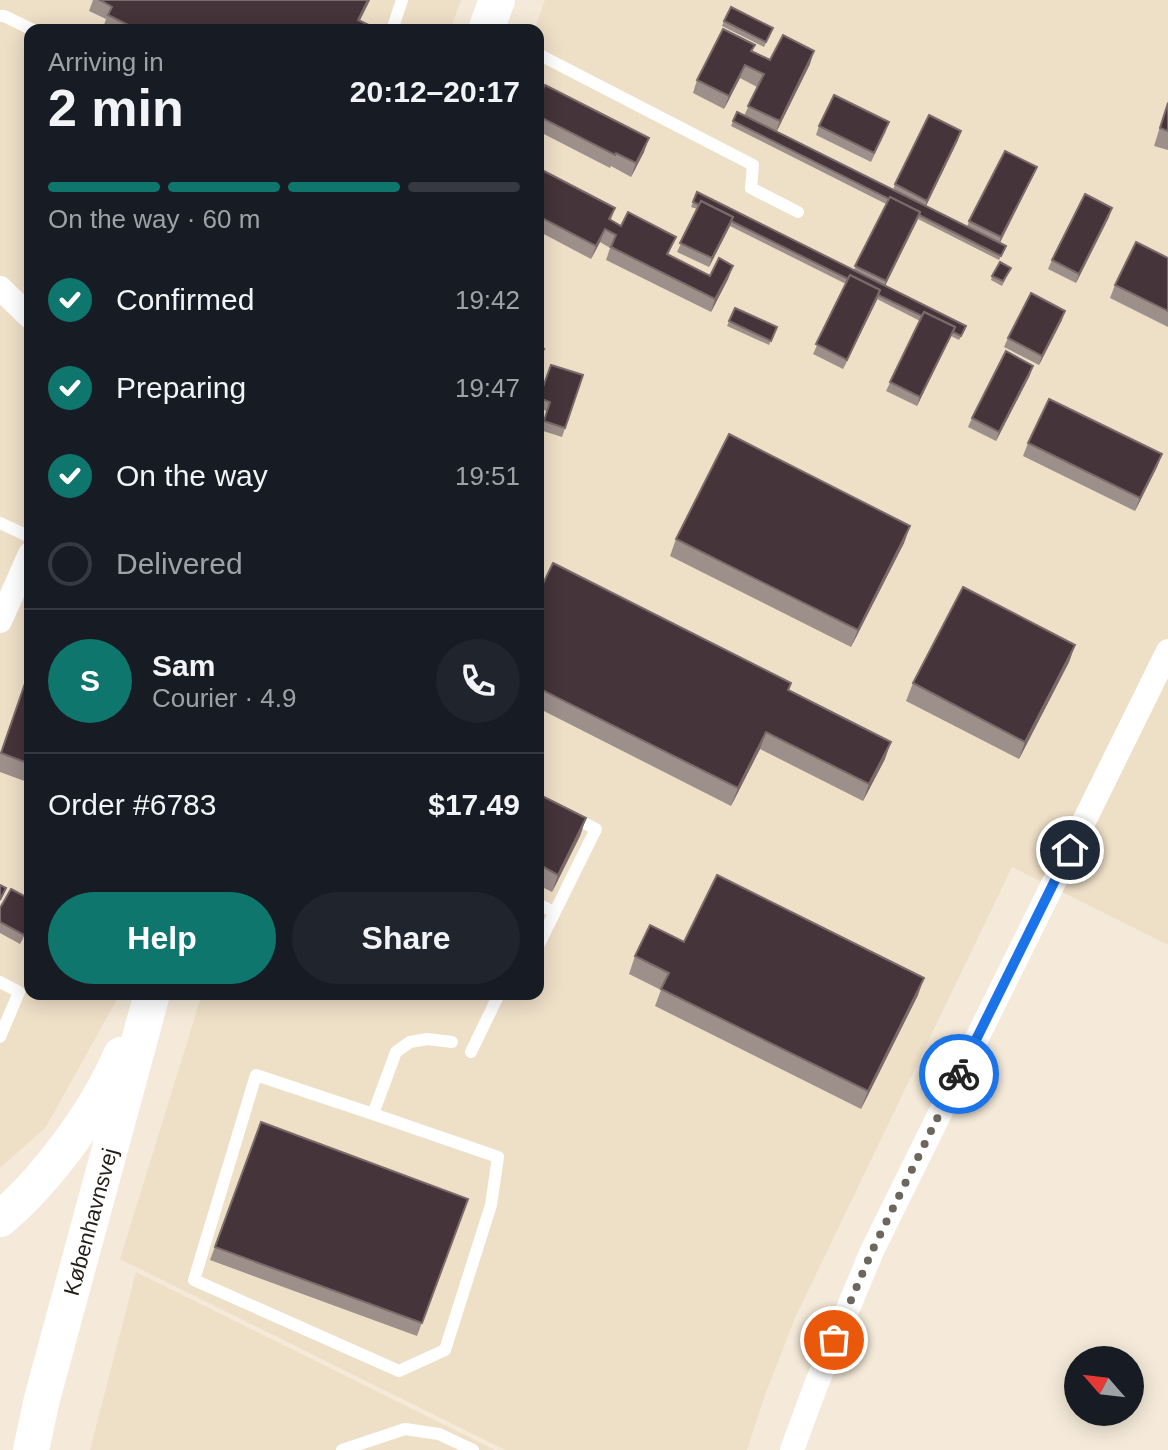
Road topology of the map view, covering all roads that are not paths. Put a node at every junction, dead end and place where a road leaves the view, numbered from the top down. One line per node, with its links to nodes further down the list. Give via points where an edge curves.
1 (402, 0): 3 (lane)
2 (0, 16): 4 (lane)
3 (394, 24)
4 (24, 26)
5 (544, 57): 6 (lane, via 753,165 751,188)
6 (798, 212)
7 (0, 288): 8 (street)
8 (24, 311)
9 (0, 523): 10 (lane)
10 (24, 534)
11 (24, 567): 12 (street)
12 (0, 621)
13 (1168, 651): 30 (street, via 872,1251)
14 (561, 812): 16 (lane, via 596,829)
15 (544, 907): 16 (lane)
16 (554, 912): 17 (lane)
17 (544, 933)
18 (0, 982): 22 (lane, via 19,992)
19 (143, 1000): 26 (main road, Københavnsvej, via 112,1077 68,1144)
20 (150, 1000): 27 (main road, Københavnsvej)
21 (496, 1000): 24 (lane)
22 (0, 1037)
23 (452, 1042): 25 (lane, via 410,1042 396,1052)
24 (471, 1052)
25 (373, 1114): 25 (lane, via 498,1157 491,1205 445,1350 399,1371 194,1280 256,1075)
26 (0, 1219)
27 (31, 1450)
28 (342, 1450): 29 (lane, via 405,1429 439,1434)
29 (473, 1450)
30 (792, 1450)

